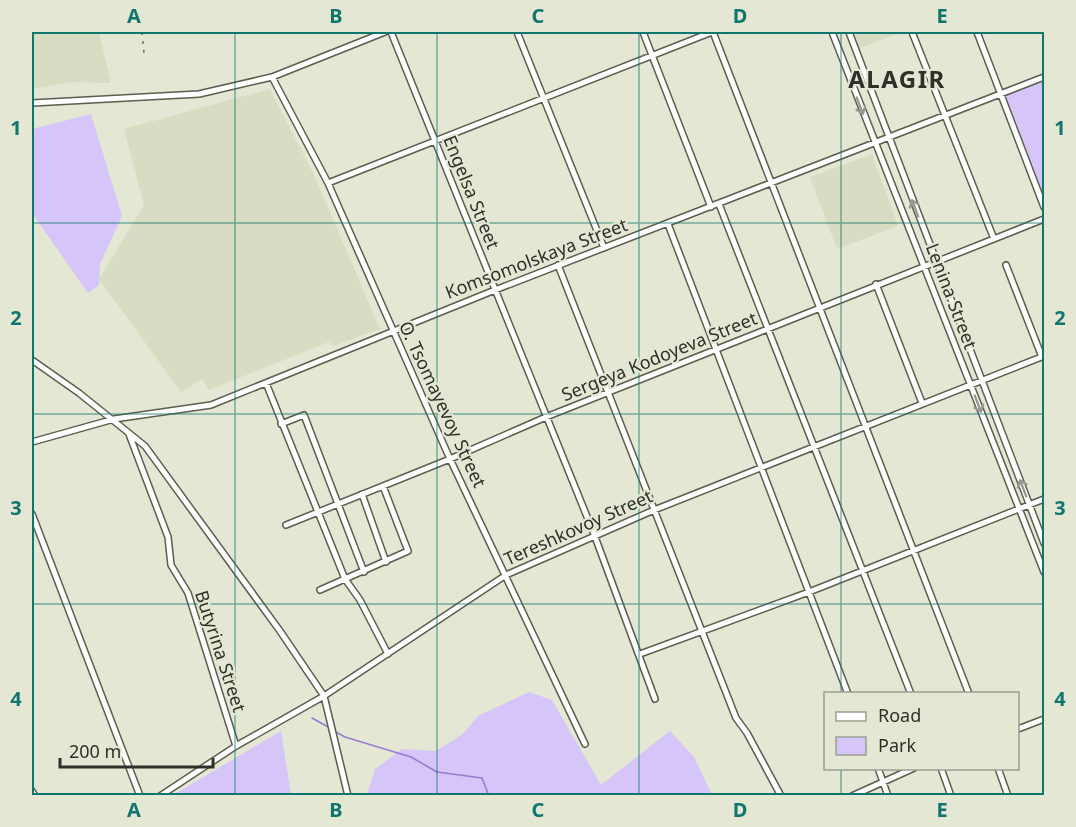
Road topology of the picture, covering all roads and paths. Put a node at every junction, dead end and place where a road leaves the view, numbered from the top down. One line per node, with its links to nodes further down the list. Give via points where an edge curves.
1 (385, 32): 11 (street)
2 (392, 32): 18 (street, Engelsa Street)
3 (517, 32): 14 (street)
4 (643, 32): 10 (street)
5 (712, 32): 10 (street); 21 (street)
6 (832, 32): 19 (street, Lenina Street, one-way to 19)
7 (849, 32): 17 (street, Lenina Street)
8 (912, 32): 16 (street)
9 (977, 32): 13 (street)
10 (652, 54): 14 (street); 23 (street)
11 (272, 77): 15 (street, via 199,94); 20 (street, O. Tsomayevoy Street)
12 (1044, 77): 13 (street, Komsomolskaya Street)
13 (1001, 94): 16 (street, Komsomolskaya Street); 24 (street)
14 (543, 97): 18 (street); 28 (street)
15 (32, 103)
16 (944, 117): 17 (street, Komsomolskaya Street); 27 (street)
17 (888, 138): 19 (street, Komsomolskaya Street); 29 (street, Lenina Street, one-way to 17)
18 (435, 140): 20 (street); 34 (street, Engelsa Street)
19 (875, 143): 21 (street, Komsomolskaya Street); 32 (street, Lenina Street)
20 (328, 183): 37 (street, O. Tsomayevoy Street)
21 (772, 183): 22 (street, Komsomolskaya Street); 35 (street)
22 (719, 204): 23 (street, Komsomolskaya Street); 36 (street)
23 (711, 207): 26 (street, Komsomolskaya Street)
24 (1044, 207)
25 (1044, 219): 27 (street, Sergeya Kodoyeva Street)
26 (668, 224): 28 (street, Komsomolskaya Street); 38 (street)
27 (994, 239): 29 (street, Sergeya Kodoyeva Street)
28 (604, 248): 30 (street, Komsomolskaya Street)
29 (936, 261): 32 (street, Sergeya Kodoyeva Street); 41 (street, Lenina Street)
30 (558, 265): 34 (street, Komsomolskaya Street); 44 (street)
31 (1006, 265): 39 (street)
32 (924, 266): 33 (street, Sergeya Kodoyeva Street); 43 (street, Lenina Street)
33 (876, 284): 35 (street, Sergeya Kodoyeva Street); 45 (street)
34 (495, 290): 37 (street, Komsomolskaya Street); 46 (street, Engelsa Street)
35 (819, 307): 36 (street, Sergeya Kodoyeva Street); 49 (street)
36 (767, 329): 38 (street, Sergeya Kodoyeva Street); 52 (street)
37 (393, 331): 42 (street, Komsomolskaya Street); 53 (street, O. Tsomayevoy Street)
38 (715, 349): 44 (street, Sergeya Kodoyeva Street); 54 (street)
39 (1043, 357): 41 (street, Tereshkovoy Street)
40 (32, 360): 47 (street)
41 (982, 381): 43 (street, Tereshkovoy Street); 59 (street, Lenina Street, one-way to 41)
42 (266, 383): 47 (street, Komsomolskaya Street, via 211,405); 48 (street)
43 (971, 385): 45 (street, Tereshkovoy Street); 60 (street, Lenina Street, one-way to 60)
44 (610, 393): 46 (street, Sergeya Kodoyeva Street); 61 (street)
45 (922, 404): 49 (street, Tereshkovoy Street)
46 (546, 417): 53 (street, Sergeya Kodoyeva Street); 65 (street, Engelsa Street)
47 (114, 419): 50 (street); 51 (street, Komsomolskaya Street)
48 (281, 424): 58 (street, via 304,415); 63 (street)
49 (865, 425): 52 (street, Tereshkovoy Street); 67 (street)
50 (128, 432): 82 (street, via 145,446); 87 (street, Butyrina Street, via 168,537 171,565 188,592)
51 (32, 442)
52 (813, 446): 54 (street, Tereshkovoy Street); 69 (street)
53 (450, 459): 55 (street, Sergeya Kodoyeva Street); 72 (street, O. Tsomayevoy Street)
54 (759, 467): 61 (street, Tereshkovoy Street); 75 (street)
55 (383, 486): 56 (street, Sergeya Kodoyeva Street); 68 (street, via 408,551)
56 (362, 494): 58 (street, Sergeya Kodoyeva Street); 68 (street)
57 (1044, 500): 59 (street)
58 (338, 504): 63 (street, Sergeya Kodoyeva Street); 70 (street)
59 (1030, 505): 60 (street); 66 (street, Lenina Street)
60 (1019, 509): 67 (street); 71 (street, Lenina Street)
61 (654, 510): 65 (street, Tereshkovoy Street); 76 (street)
62 (32, 513): 95 (street)
63 (316, 513): 64 (street, Sergeya Kodoyeva Street); 73 (street)
64 (286, 525)
65 (594, 534): 72 (street, Tereshkovoy Street); 78 (street, Engelsa Street)
66 (1044, 543)
67 (914, 552): 69 (street); 81 (street)
68 (386, 562): 70 (street)
69 (862, 571): 75 (street); 80 (street)
70 (364, 572): 73 (street)
71 (1044, 572)
72 (506, 575): 77 (street, Tereshkovoy Street); 86 (street, O. Tsomayevoy Street)
73 (345, 579): 74 (street); 77 (street)
74 (320, 590)
75 (809, 592): 76 (street); 79 (street)
76 (702, 631): 78 (street); 98 (street, via 736,718)
77 (388, 654): 82 (street, Tereshkovoy Street)
78 (639, 654): 83 (street, Engelsa Street)
79 (848, 692)
80 (911, 692)
81 (969, 692)
82 (324, 696): 87 (street, Tereshkovoy Street); 97 (street)
83 (655, 699)
84 (1044, 719): 85 (street)
85 (1019, 728)
86 (585, 744)
87 (236, 746): 96 (street, Tereshkovoy Street)
88 (879, 770): 92 (street)
89 (909, 770): 92 (street)
90 (942, 770): 101 (street)
91 (999, 770): 102 (street)
92 (882, 781): 99 (street); 100 (street)
93 (32, 791): 94 (street)
94 (35, 795)
95 (140, 795)
96 (160, 795)
97 (348, 795)
98 (781, 795)
99 (852, 795)
100 (888, 795)
101 (951, 795)
102 (1008, 795)

